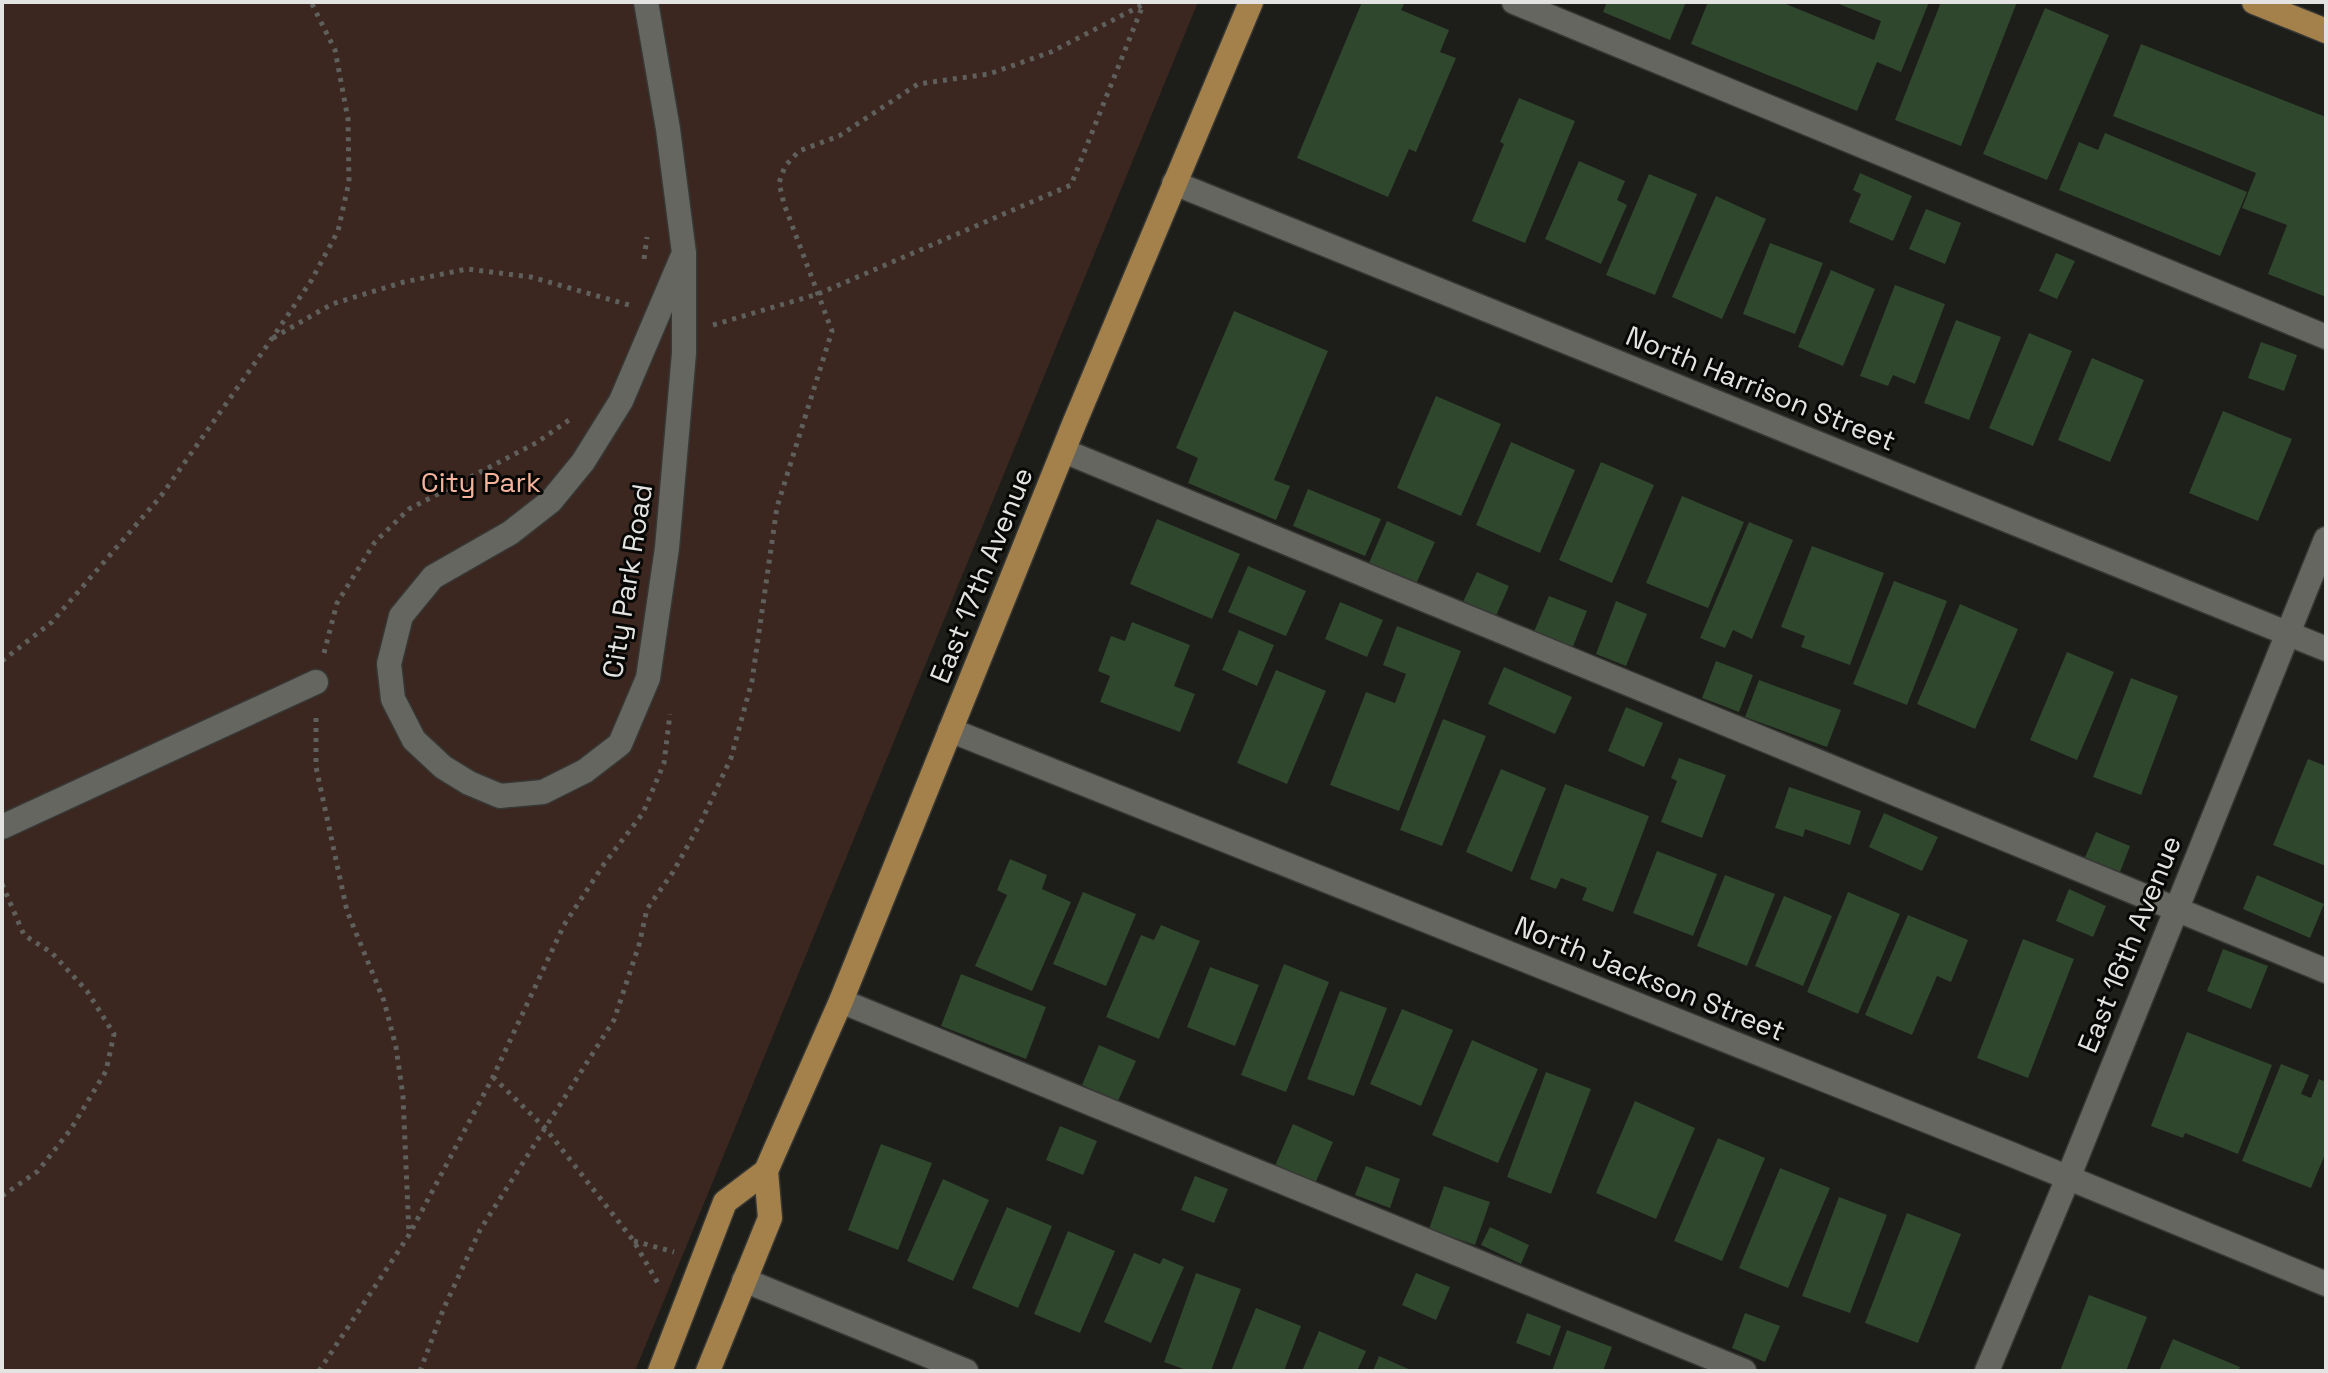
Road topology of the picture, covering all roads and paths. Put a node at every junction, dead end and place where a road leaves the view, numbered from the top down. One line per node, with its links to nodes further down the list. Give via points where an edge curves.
1 (311, 2): 14 (path, via 335,50 348,119 349,182 338,231)
2 (646, 2): 9 (street, City Park Road)
3 (1251, 2): 8 (main road, East 17th Avenue)
4 (1514, 2): 13 (street)
5 (2254, 2): 7 (main road)
6 (1144, 3): 10 (path, via 1071,185); 10 (path, via 1051,52 989,74 918,84 839,136 799,151 779,183)
7 (2326, 31)
8 (1174, 183): 15 (main road, East 17th Avenue); 17 (street, North Harrison Street)
9 (684, 253): 9 (street, City Park Road, via 621,401 583,462 551,501 510,533 433,577 401,616 389,664 393,699 414,740 456,775 500,796 543,792 585,771 620,744 648,678 684,353)
10 (818, 294): 12 (path); 29 (path, via 832,331 777,507 752,681 731,758 701,822 647,909 614,1020)
11 (637, 307): 14 (path, via 531,277 467,269 332,304)
12 (705, 328)
13 (2326, 337)
14 (272, 338): 19 (path, via 161,496 113,554 52,622)
15 (1064, 451): 21 (main road, East 17th Avenue); 24 (street)
16 (2326, 539): 17 (street, East 16th Avenue)
17 (2288, 633): 18 (street, North Harrison Street); 24 (street, East 16th Avenue)
18 (2326, 649)
19 (2, 661)
20 (316, 682): 22 (street)
21 (950, 730): 27 (main road, East 17th Avenue); 31 (street, North Jackson Street)
22 (2, 827)
23 (2, 884): 32 (path, via 24,935 52,953 87,991 114,1034 106,1071 71,1129 38,1171)
24 (2175, 909): 26 (street); 31 (street, East 16th Avenue)
25 (564, 925): 28 (path)
26 (2326, 971)
27 (841, 1001): 30 (main road, East 17th Avenue); 41 (street)
28 (493, 1077): 29 (path); 36 (path, via 409,1235)
29 (546, 1129): 35 (path, via 633,1240); 37 (path, via 480,1230)
30 (766, 1171): 33 (main road, East 17th Avenue, via 770,1218); 38 (main road, East 17th Avenue, via 725,1202)
31 (2068, 1178): 34 (street, North Jackson Street); 42 (street, East 16th Avenue)
32 (2, 1196)
33 (744, 1280): 39 (main road, East 17th Avenue); 40 (street)
34 (2326, 1284)
35 (660, 1287)
36 (319, 1371)
37 (420, 1371)
38 (660, 1371)
39 (708, 1371)
40 (966, 1371)
41 (1744, 1371)
42 (1987, 1371)

